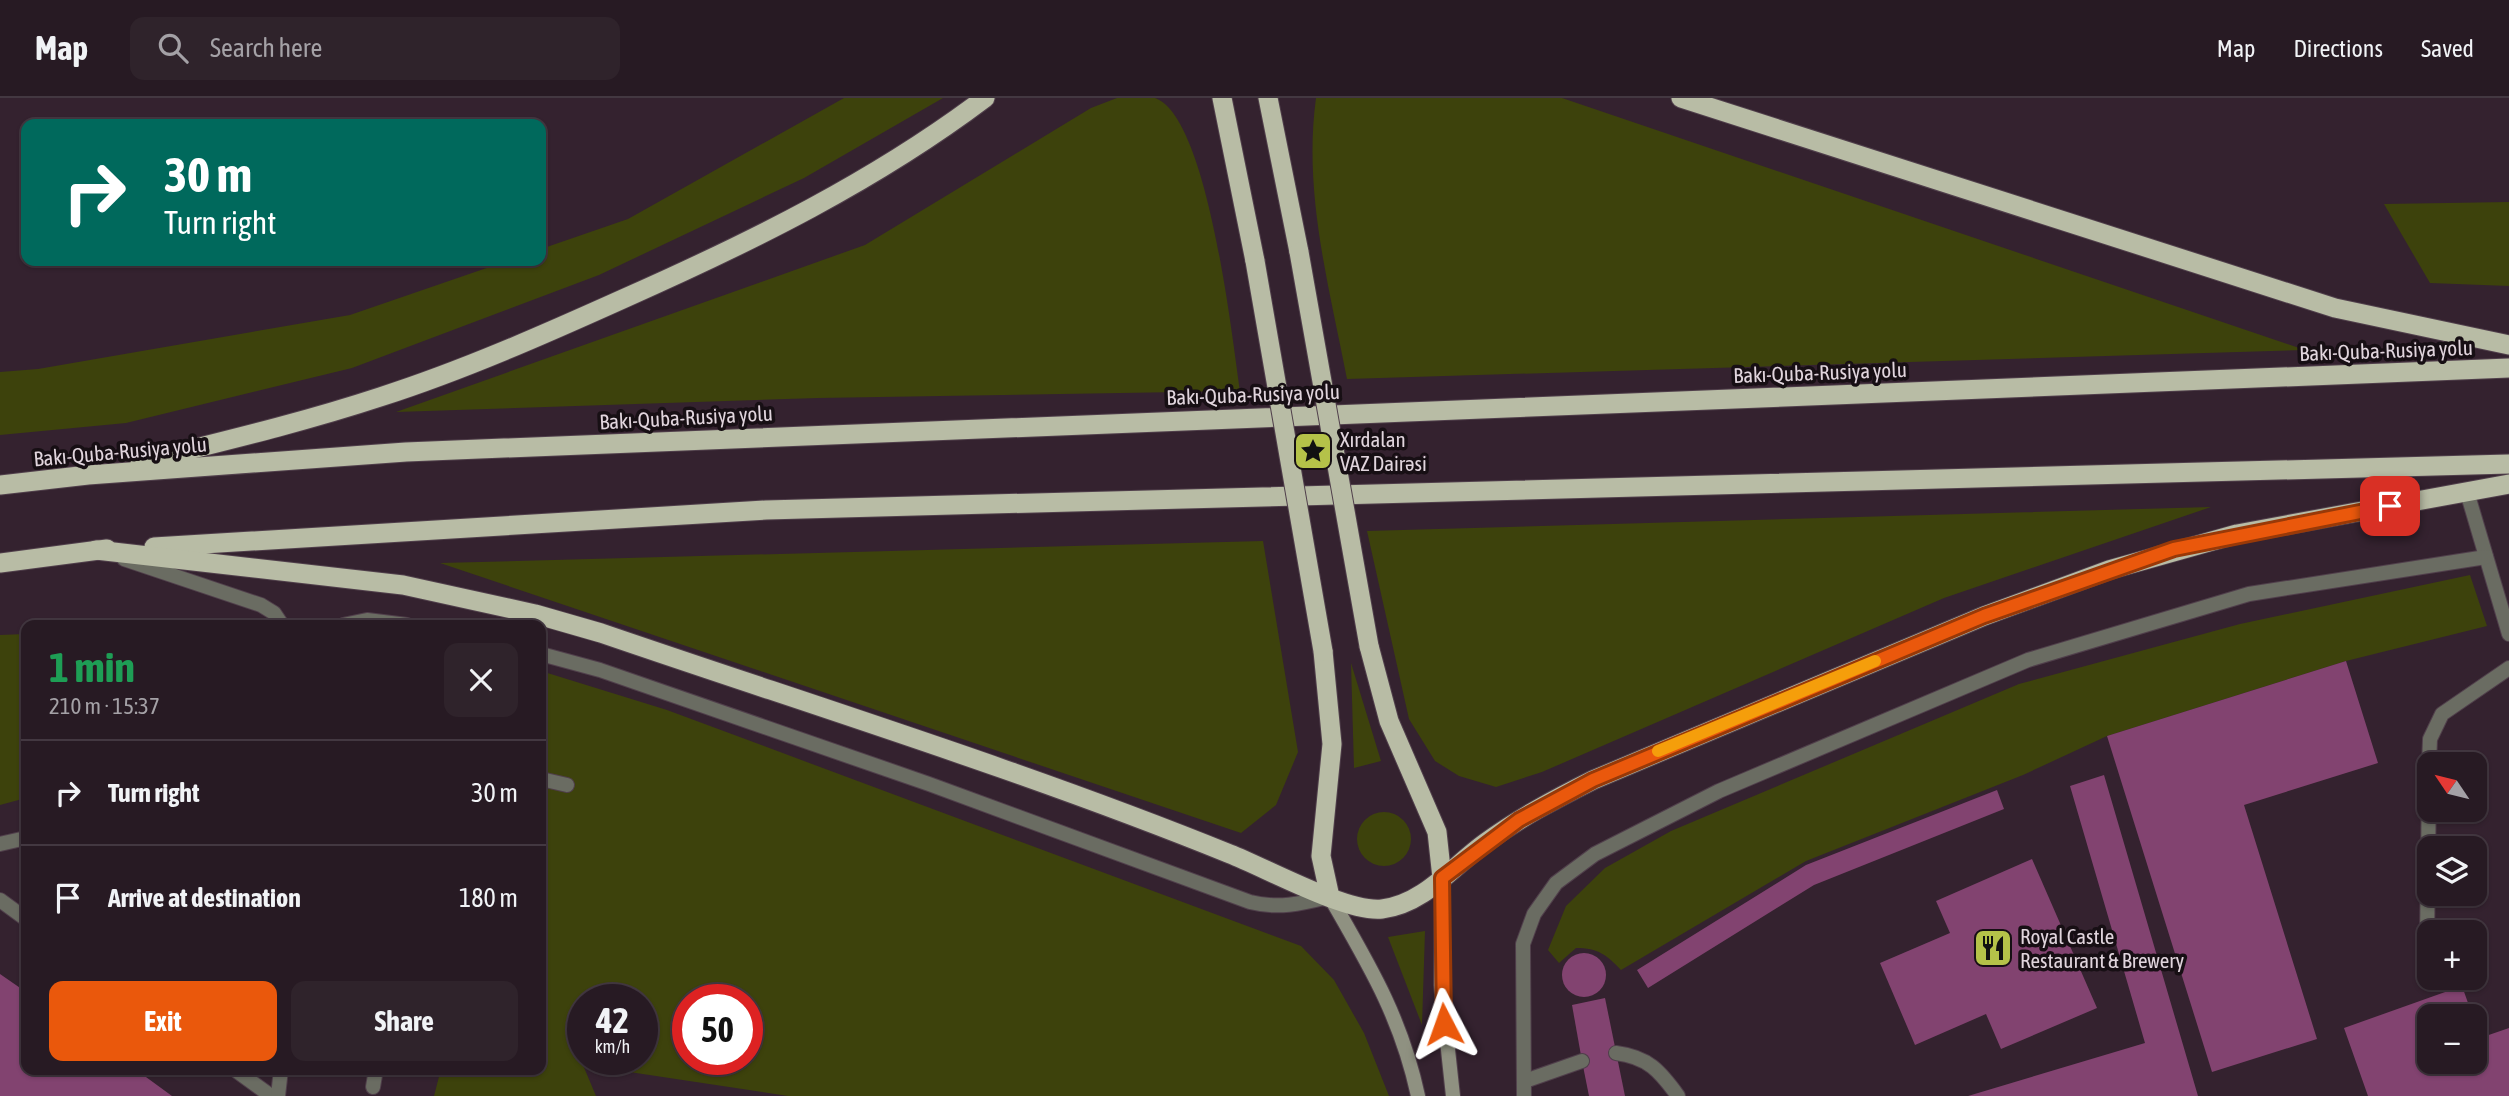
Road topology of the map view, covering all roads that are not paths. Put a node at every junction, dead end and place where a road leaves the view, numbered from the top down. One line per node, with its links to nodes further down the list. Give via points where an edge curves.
1 (985, 98): 8 (highway, via 945,128 795,218 534,339 380,397)
2 (1222, 98): 26 (highway, bridge, via 1323,651 1332,744 1321,856)
3 (1268, 98): 25 (highway, bridge, via 1369,646 1389,721 1437,832)
4 (1682, 98): 5 (highway, via 2334,308)
5 (2509, 345)
6 (2509, 368): 8 (highway, Bakı-Quba-Rusiya yolu, via 761,436 406,452)
7 (2509, 464): 12 (highway, via 780,510)
8 (88, 475): 10 (highway, Bakı-Quba-Rusiya yolu)
9 (2509, 484): 11 (highway)
10 (0, 485)
11 (2467, 492): 13 (lane); 25 (highway, via 2174,549 1984,616 1593,780 1519,820)
12 (96, 550): 14 (highway); 15 (lane, via 261,605); 26 (highway, via 403,585 535,614 1020,777 1228,852)
13 (2486, 557): 16 (lane); 35 (lane, via 2249,594 2028,660 1719,791 1595,853 1556,883 1534,914 1523,944)
14 (0, 563)
15 (279, 620)
16 (2509, 634)
17 (546, 655): 26 (lane, via 929,784 1250,902 1289,906)
18 (2509, 668): 19 (lane, via 2442,714 2430,739)
19 (2430, 752)
20 (546, 780): 21 (lane)
21 (567, 785)
22 (2429, 822): 29 (lane)
23 (21, 839): 24 (lane)
24 (0, 844)
25 (1442, 878): 26 (highway, via 1417,898 1379,910); 40 (main road, via 1441,985)
26 (1330, 897): 39 (main road, via 1385,992)
27 (0, 900): 28 (lane)
28 (21, 915)
29 (2427, 920)
30 (1616, 1053): 42 (lane, via 1637,1056 1656,1066)
31 (1582, 1061): 35 (lane)
32 (242, 1075): 37 (lane)
33 (280, 1075): 38 (lane)
34 (375, 1075): 36 (lane)
35 (1525, 1081): 41 (lane)
36 (373, 1087)
37 (271, 1096)
38 (278, 1096)
39 (1418, 1096)
40 (1453, 1096)
41 (1524, 1096)
42 (1678, 1096)

